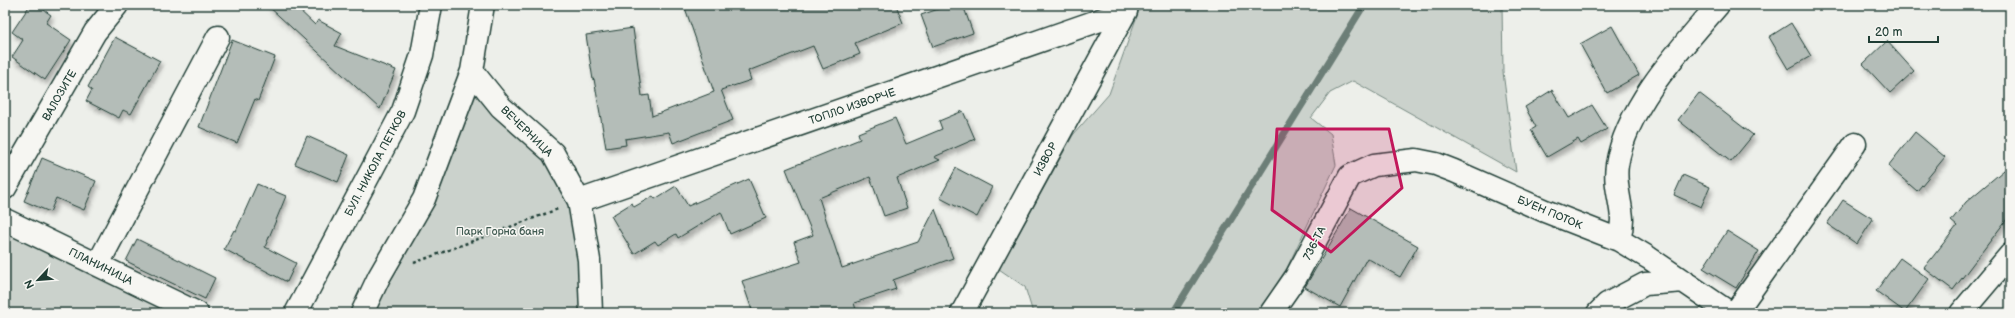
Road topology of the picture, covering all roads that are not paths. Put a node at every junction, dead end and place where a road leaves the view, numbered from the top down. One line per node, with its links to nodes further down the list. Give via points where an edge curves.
1 (117, 5): 10 (street, ВАЛОЗИТЕ, via 95,32)
2 (431, 5): 18 (street, БУЛ. НИКОЛА ПЕТКОВ, via 422,55 403,111)
3 (483, 5): 7 (street)
4 (1718, 5): 13 (street, via 1660,76 1623,140 1617,166 1617,190 1622,217)
5 (1127, 8): 11 (street, ТОПЛО ИЗВОРЧЕ); 21 (street, ИЗВОР)
6 (218, 37): 15 (street)
7 (472, 71): 11 (street, ВЕЧЕРНИЦА, via 501,107 553,153); 19 (street, via 424,199 379,277)
8 (1855, 144): 25 (street)
9 (1355, 173): 13 (street, БУЕН ПОТОК, via 1374,165 1400,161 1416,160 1436,164); 22 (street, 736-ТА, via 1344,182 1296,277)
10 (5, 188)
11 (579, 201): 20 (street, ВЕЧЕРНИЦА, via 589,260)
12 (5, 220): 15 (street, ПЛАНИНИЦА)
13 (1619, 240): 16 (street, БУЕН ПОТОК)
14 (2010, 255): 26 (street)
15 (98, 264): 17 (street, ПЛАНИНИЦА)
16 (1684, 281): 23 (street, via 1645,284 1608,304); 24 (street, БУЕН ПОТОК)
17 (197, 313)
18 (296, 313)
19 (362, 313)
20 (591, 313)
21 (962, 313)
22 (1271, 313)
23 (1598, 313)
24 (1730, 313)
25 (1735, 313)
26 (1961, 313)

